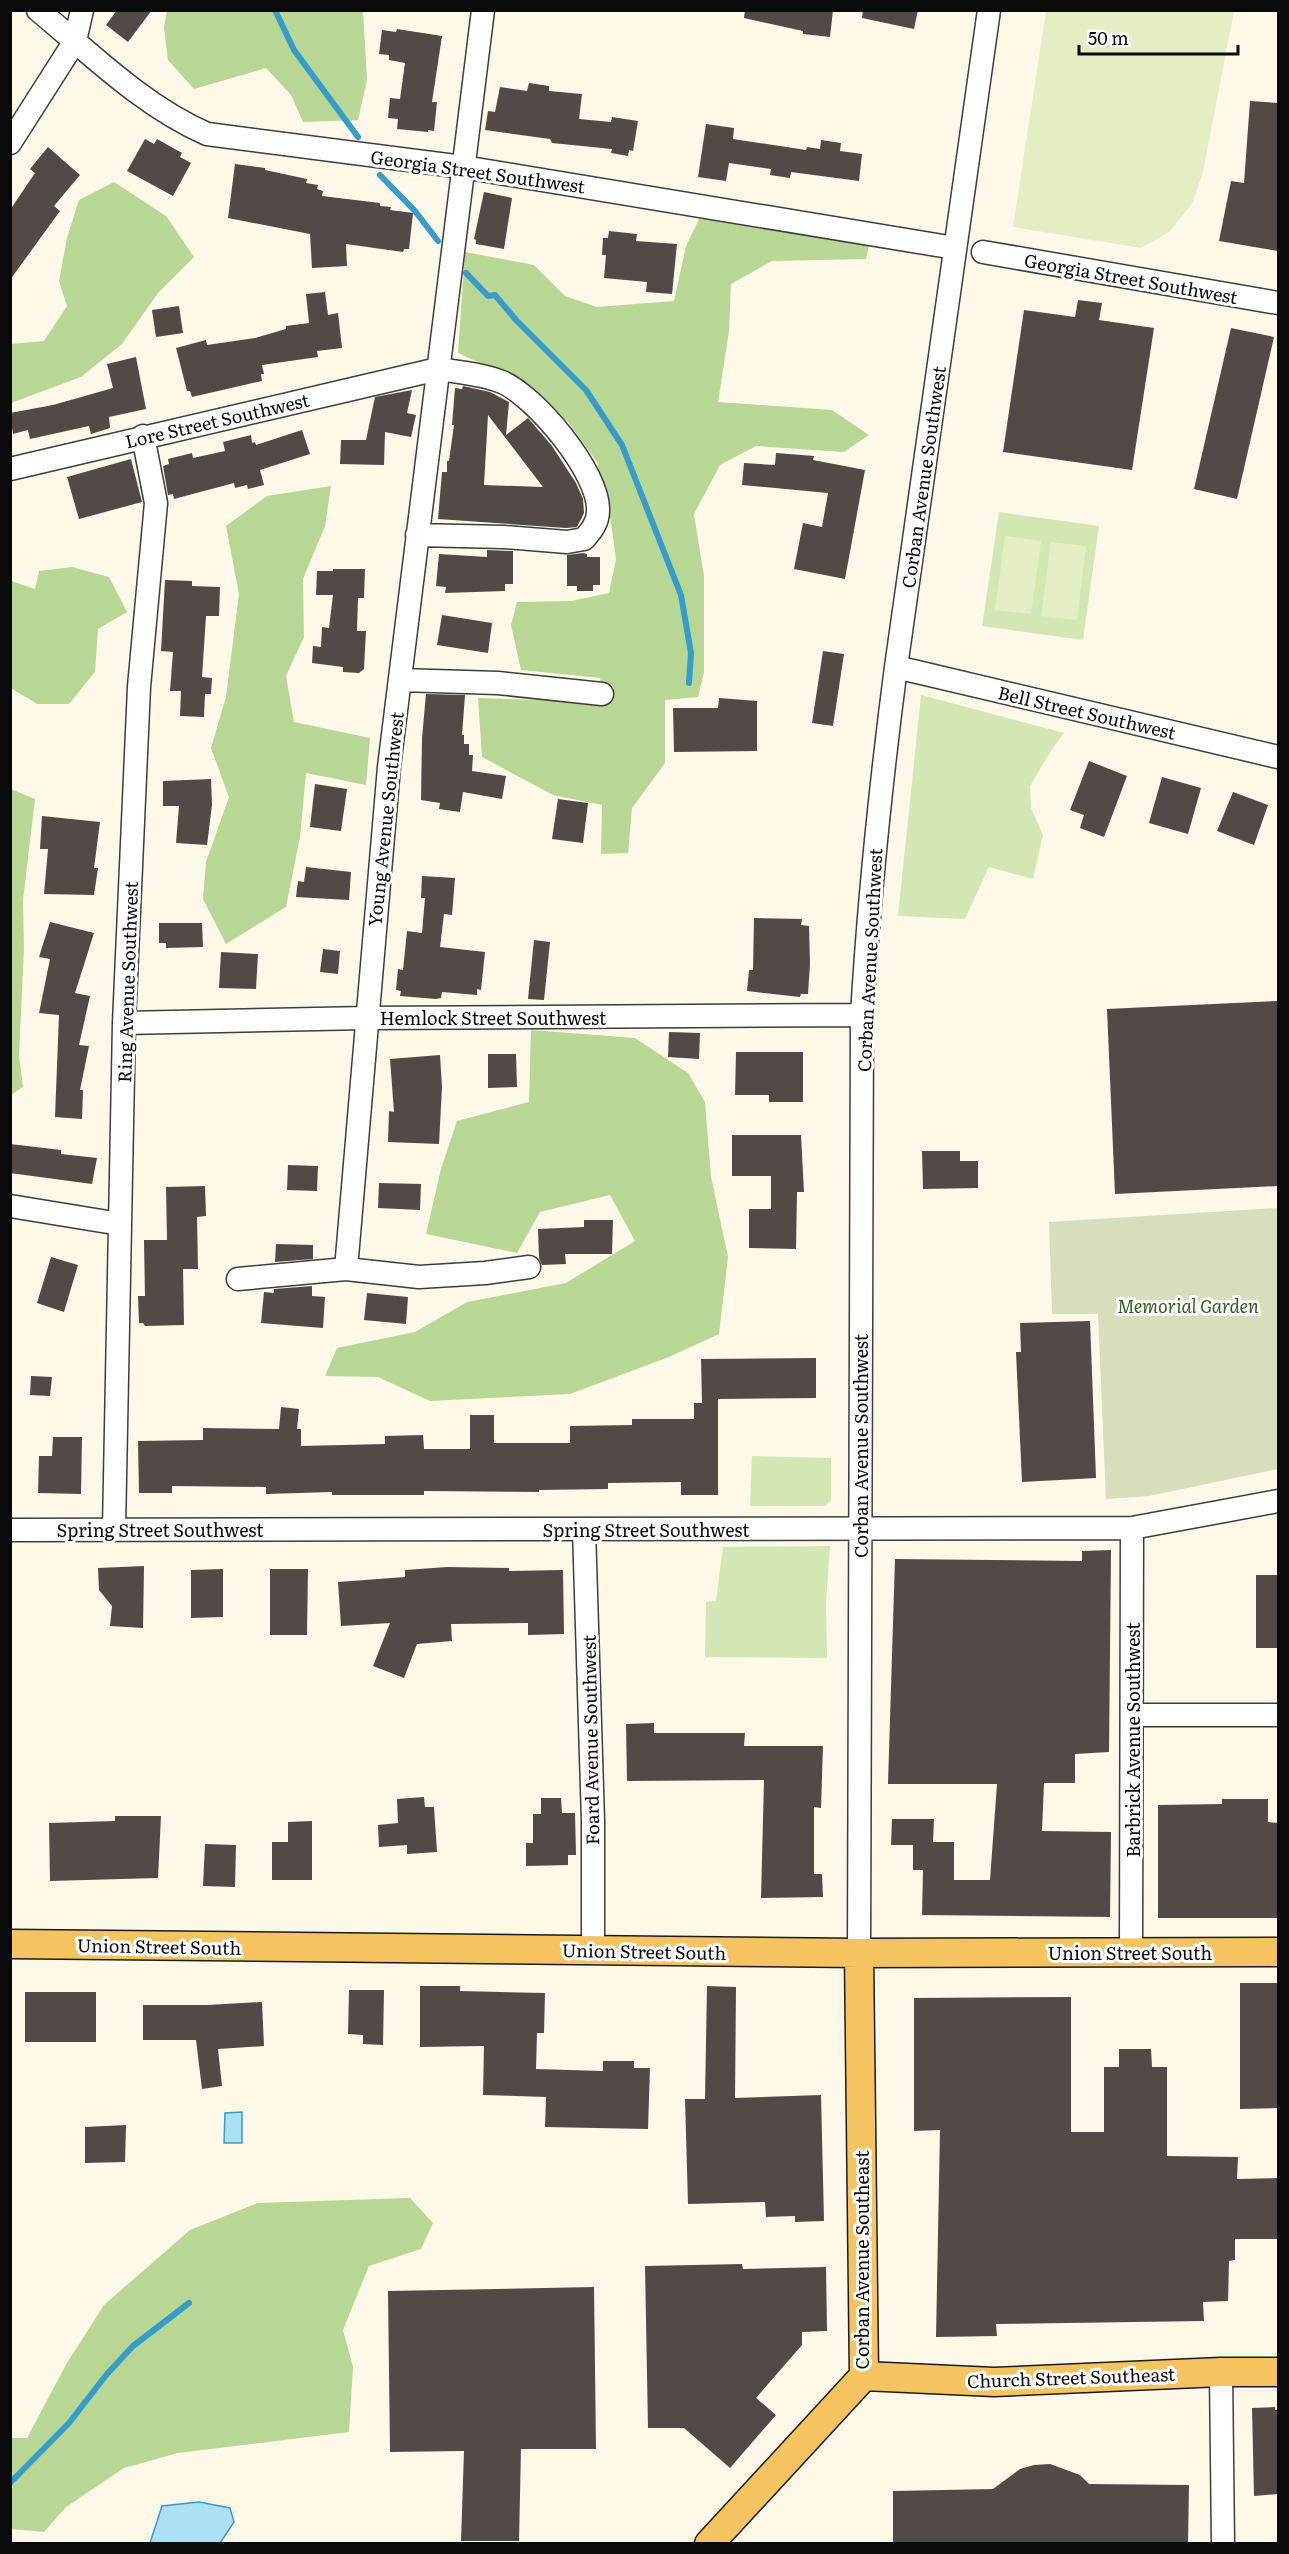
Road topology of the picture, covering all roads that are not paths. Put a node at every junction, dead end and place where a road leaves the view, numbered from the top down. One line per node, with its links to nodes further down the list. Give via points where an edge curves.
1 (38, 10): 5 (street, Georgia Street Southwest)
2 (82, 10): 5 (street)
3 (483, 10): 7 (street, Young Avenue Southwest)
4 (989, 10): 8 (street, Corban Avenue Southwest)
5 (75, 41): 6 (street); 7 (street, Georgia Street Southwest, via 149,102 207,134)
6 (10, 143)
7 (463, 167): 8 (street, Georgia Street Southwest); 11 (street, Young Avenue Southwest)
8 (955, 248): 15 (street, Corban Avenue Southwest)
9 (983, 252): 10 (street, Georgia Street Southwest)
10 (1278, 303)
11 (431, 371): 12 (street, Lore Street Southwest); 14 (street, Young Avenue Southwest); 14 (street, via 502,382 515,390 572,446 594,489 598,511 595,526 584,539 567,542)
12 (143, 436): 13 (street, Lore Street Southwest); 21 (street, Ring Avenue Southwest, via 156,503 139,687)
13 (10, 468)
14 (417, 536): 16 (street, Young Avenue Southwest)
15 (896, 667): 18 (street, Bell Street Southwest); 19 (street, Corban Avenue Southwest, via 870,896)
16 (400, 680): 17 (street, via 498,683); 20 (street, Young Avenue Southwest)
17 (602, 694)
18 (1278, 757)
19 (862, 1015): 20 (street, Hemlock Street Southwest); 28 (street, Corban Avenue Southwest)
20 (366, 1018): 21 (street, Hemlock Street Southwest); 25 (street, Young Avenue Southwest)
21 (124, 1023): 23 (street, Ring Avenue Southwest)
22 (10, 1206): 23 (street)
23 (120, 1224): 30 (street, Ring Avenue Southwest)
24 (530, 1267): 25 (street, via 419,1277)
25 (346, 1269): 26 (street)
26 (238, 1279)
27 (1278, 1501): 29 (street, Spring Street Southwest)
28 (860, 1528): 29 (street, Spring Street Southwest); 31 (street, Spring Street Southwest); 39 (street, Corban Avenue Southwest)
29 (1132, 1528): 33 (street, Barbrick Avenue Southwest)
30 (114, 1529): 31 (street, Spring Street Southwest); 32 (street, Spring Street Southwest)
31 (584, 1529): 36 (street, Foard Avenue Southwest, via 593,1799)
32 (10, 1530)
33 (1132, 1715): 34 (street); 37 (street, Barbrick Avenue Southwest)
34 (1278, 1715)
35 (10, 1944): 36 (main road, Union Street South)
36 (593, 1950): 39 (main road, Union Street South)
37 (1131, 1952): 38 (main road, Union Street South); 39 (main road, Union Street South)
38 (1278, 1952)
39 (859, 1953): 42 (main road, Corban Avenue Southeast)
40 (1221, 2372): 41 (main road, Church Street Southeast); 42 (main road, Church Street Southeast, via 994,2382); 44 (street)
41 (1278, 2372)
42 (864, 2376): 43 (main road, Corban Avenue Southeast)
43 (709, 2544)
44 (1223, 2544)

